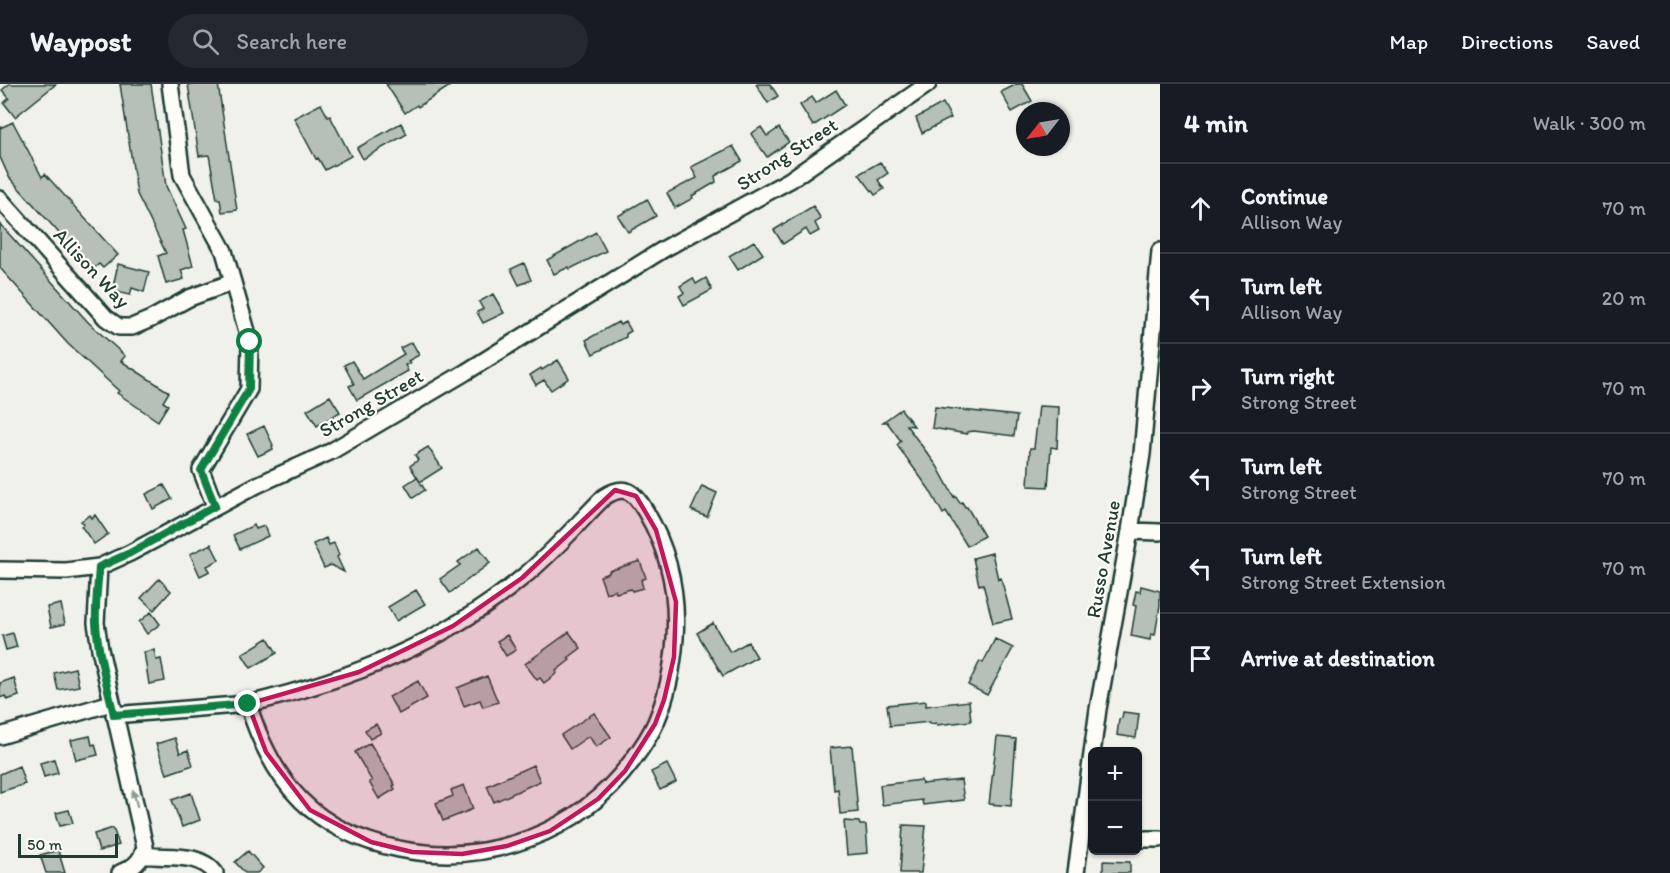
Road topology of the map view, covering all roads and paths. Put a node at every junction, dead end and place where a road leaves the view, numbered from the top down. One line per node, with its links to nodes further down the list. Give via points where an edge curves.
1 (170, 84): 5 (street, via 182,175 224,251)
2 (928, 84): 7 (street, Strong Street, via 790,180 664,249 344,445)
3 (0, 199): 5 (street, Allison Way, via 106,318 119,327 132,327 189,298)
4 (1160, 251): 6 (street, Russo Avenue)
5 (233, 282): 7 (street, via 250,342 249,389 201,470)
6 (1155, 381): 8 (street, Russo Avenue)
7 (215, 506): 10 (street, Strong Street)
8 (1130, 531): 9 (street); 15 (street, Russo Avenue, via 1106,664)
9 (1160, 532)
10 (99, 567): 11 (street, Strong Street); 13 (street, via 96,623)
11 (0, 570)
12 (248, 704): 12 (street, via 266,752 294,793 310,810 349,834 388,847 439,855 486,851 525,841 550,831 598,799 625,771 655,724 670,674 676,627 674,585 666,554 636,496 615,490 522,578 424,643 359,672); 13 (street)
13 (113, 709): 14 (street); 18 (street, one-way to 13, via 143,832)
14 (0, 736)
15 (1087, 838): 21 (street, Russo Avenue)
16 (1142, 838): 17 (street)
17 (1160, 839)
18 (143, 855): 19 (street, via 191,858); 20 (street, via 133,868)
19 (209, 868)
20 (120, 873)
21 (1076, 873)

